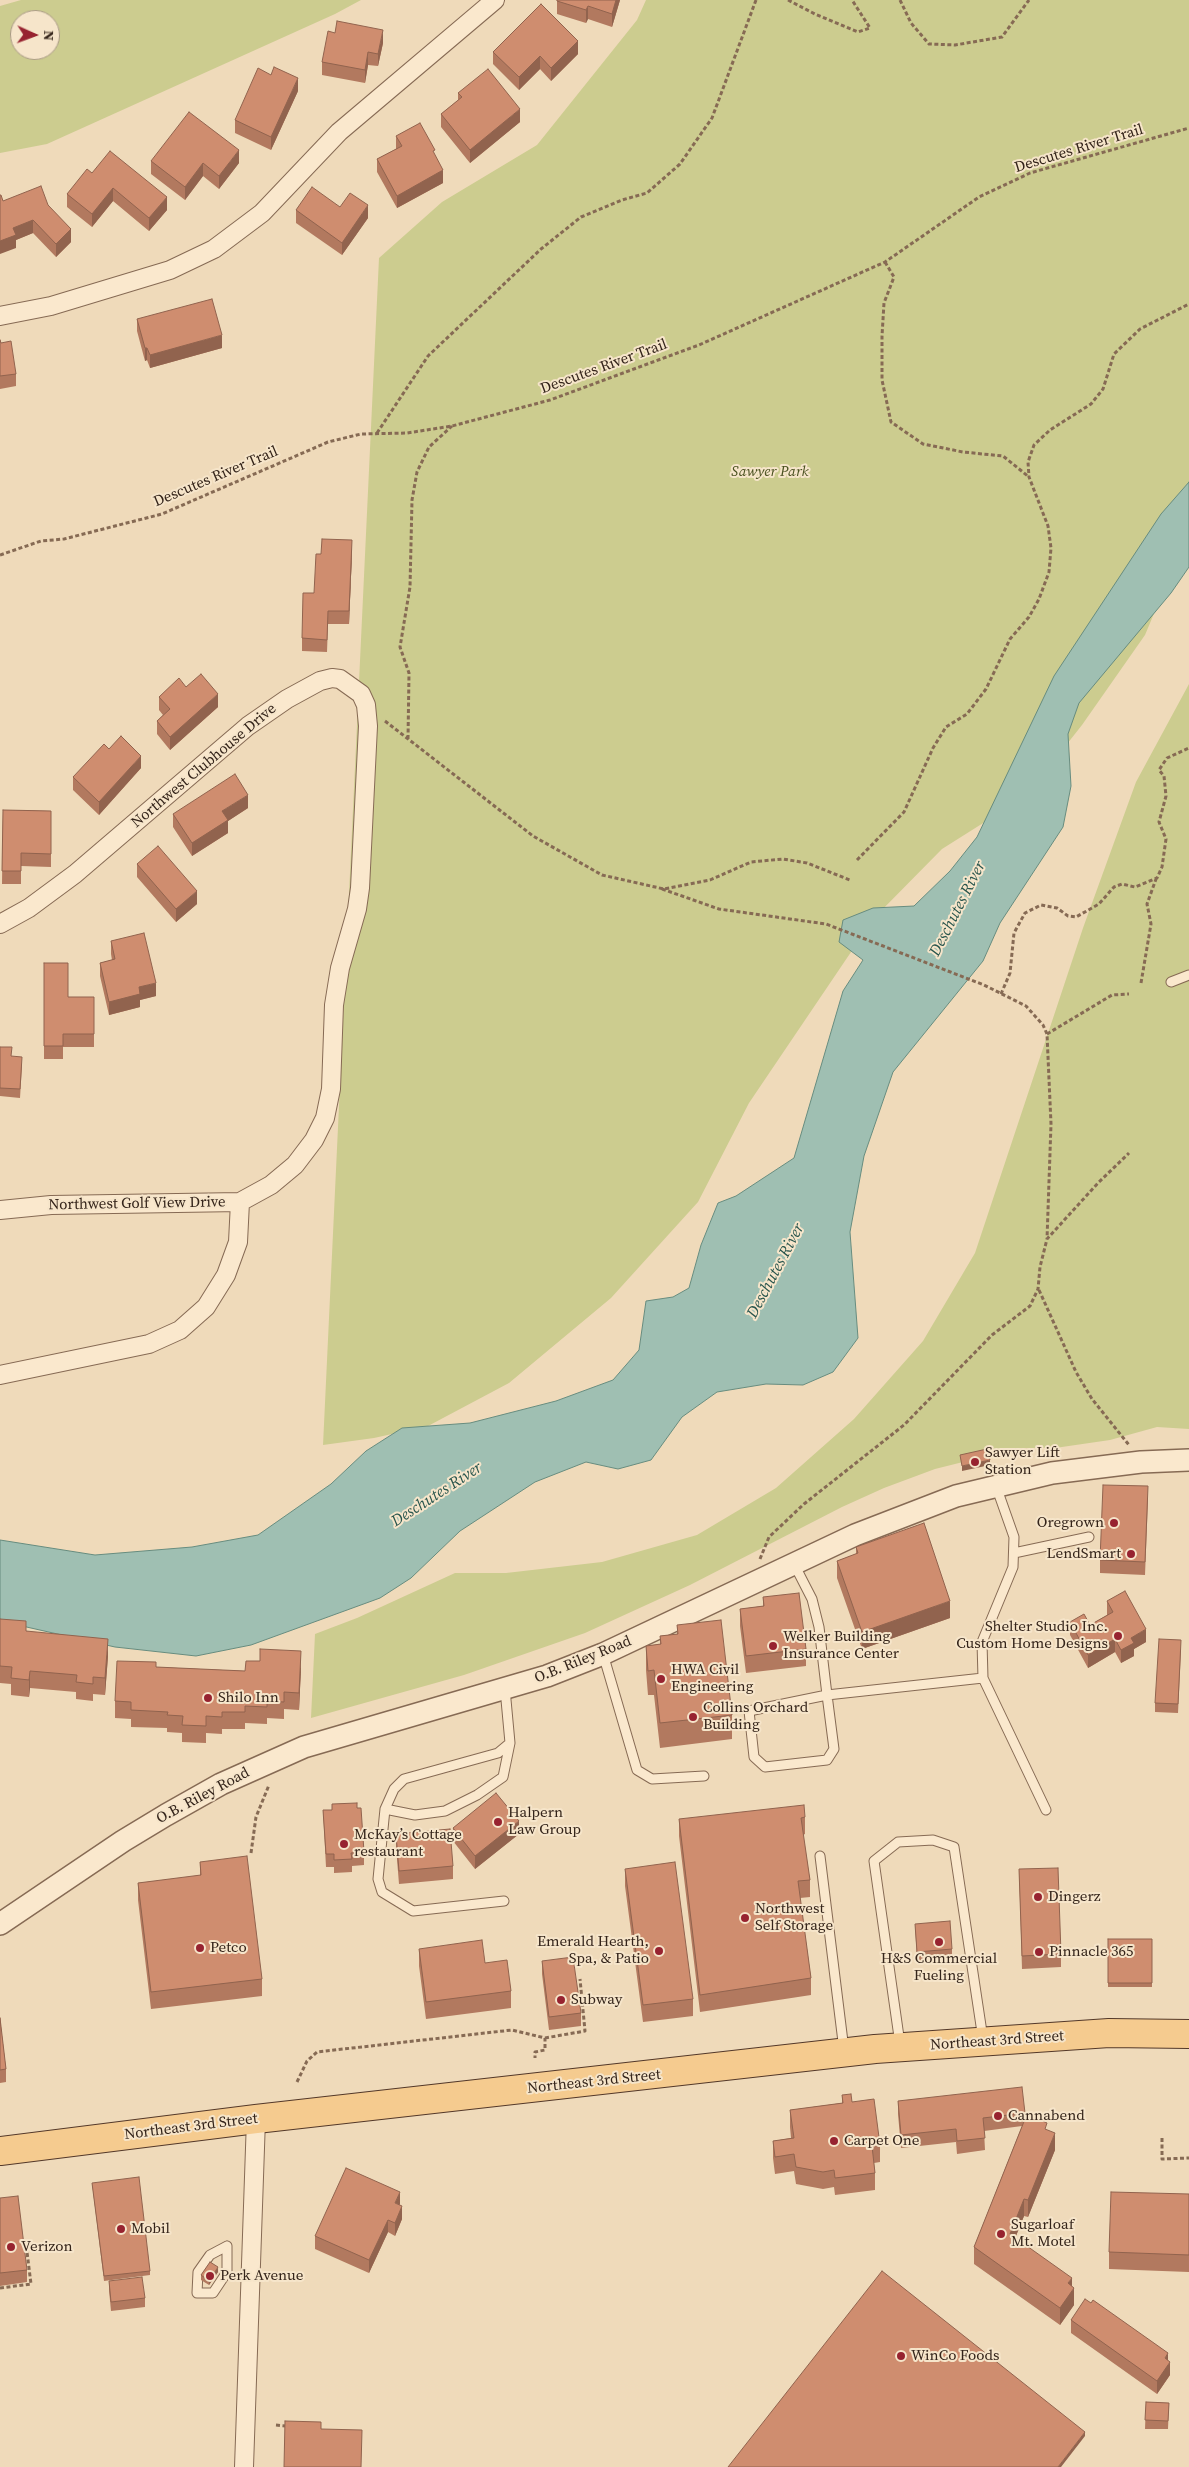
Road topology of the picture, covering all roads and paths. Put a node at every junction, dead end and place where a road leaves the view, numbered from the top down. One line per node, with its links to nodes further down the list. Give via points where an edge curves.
1 (495, 0): 10 (street, via 339,132 262,213 214,249 161,273 51,306)
2 (756, 0): 12 (path, via 712,118 680,164 647,193 581,218 541,249 428,356)
3 (788, 0): 4 (path, via 858,32 870,28)
4 (852, 0)
5 (900, 0): 6 (path, via 911,23 929,44 1002,38)
6 (1029, 0)
7 (1189, 128): 8 (path, Descutes River Trail, via 1030,173 979,197)
8 (885, 262): 11 (path, Descutes River Trail, via 699,345 550,400); 13 (path, via 894,277 884,303 882,336 882,380 891,422 923,444 1003,456)
9 (1189, 304): 13 (path, via 1140,329 1114,354 1103,389 1091,404 1050,430 1034,445 1028,462)
10 (0, 316)
11 (452, 426): 12 (path, Descutes River Trail); 16 (path, via 429,447 417,472 412,500 410,587 400,647 410,673)
12 (377, 434): 14 (path, Descutes River Trail, via 361,434 328,442 162,514 64,539 41,541)
13 (1029, 477): 18 (path, via 1048,526 1051,548 1039,600 1010,639 986,689 967,714 941,734 904,812)
14 (0, 555)
15 (366, 705): 16 (path); 22 (street, Northwest Clubhouse Drive, via 355,689 340,679 332,678 287,699 248,726 75,874); 30 (street, Northwest Golf View Drive, via 368,726 360,888 334,1005 331,1090 324,1118 314,1140 295,1165 270,1185)
16 (408, 739): 21 (path, via 533,836 602,875)
17 (1189, 748): 19 (path, via 1167,758 1159,770 1164,776 1166,796 1159,822 1166,840)
18 (857, 860)
19 (1157, 878): 25 (path, via 1147,904 1151,924); 26 (path, via 1135,886 1114,886 1099,904 1076,917 1041,905 1025,913 1014,933 1010,973)
20 (850, 880): 21 (path, via 807,863 783,859 751,862 710,880)
21 (662, 888): 26 (path, via 718,909 826,924)
22 (0, 924)
23 (1189, 976): 24 (lane)
24 (1171, 982)
25 (1141, 983)
26 (1001, 994): 28 (path, via 1026,1006)
27 (1130, 994): 28 (path, via 1112,995)
28 (1047, 1034): 32 (path, via 1052,1124)
29 (1129, 1153): 32 (path)
30 (240, 1202): 31 (street, Northwest Golf View Drive, via 51,1205); 34 (street, via 238,1242 226,1275 206,1307 180,1330 149,1344)
31 (0, 1210)
32 (1047, 1240): 33 (path)
33 (1038, 1289): 36 (path, via 1092,1399); 41 (path, via 1030,1306 992,1335 904,1425 804,1504 769,1537 760,1556)
34 (0, 1375)
35 (1189, 1460): 36 (street, O.B. Riley Road)
36 (1141, 1462): 37 (street, O.B. Riley Road, via 1052,1473)
37 (995, 1485): 39 (lane, via 1014,1537); 40 (street, O.B. Riley Road, via 912,1512)
38 (1089, 1537): 39 (lane)
39 (1014, 1553): 43 (lane, via 1013,1567 982,1642)
40 (794, 1563): 41 (street, O.B. Riley Road); 45 (lane, via 812,1599 819,1627)
41 (759, 1580): 42 (street, O.B. Riley Road)
42 (603, 1654): 44 (street, O.B. Riley Road); 47 (lane, via 637,1770 652,1780)
43 (983, 1678): 45 (lane); 50 (lane)
44 (505, 1689): 46 (lane); 54 (street, O.B. Riley Road, via 314,1744 238,1776 123,1841)
45 (827, 1695): 45 (lane, via 749,1711 754,1757 765,1767 827,1760 834,1749)
46 (510, 1743): 49 (lane, via 498,1753 404,1780 394,1789); 49 (lane, via 503,1778 477,1795 444,1811 415,1816)
47 (704, 1776)
48 (270, 1782): 51 (path, via 256,1817)
49 (385, 1809): 53 (lane, via 378,1879 382,1892 413,1911)
50 (1046, 1810)
51 (251, 1853)
52 (820, 1856): 60 (lane)
53 (504, 1901)
54 (0, 1924)
55 (580, 1979): 57 (path, via 585,2031)
56 (1189, 2034): 58 (main road, Northeast 3rd Street, via 1109,2033)
57 (545, 2038): 61 (path, via 545,2050 535,2052); 62 (path, via 512,2030 317,2052 307,2061)
58 (984, 2042): 59 (main road, Northeast 3rd Street); 59 (lane, via 954,1847 933,1840 898,1842 874,1860)
59 (900, 2048): 60 (main road, Northeast 3rd Street)
60 (845, 2053): 63 (main road, Northeast 3rd Street)
61 (536, 2058)
62 (297, 2082)
63 (256, 2119): 65 (main road, Northeast 3rd Street); 72 (street)
64 (1162, 2138): 66 (path, via 1162,2159)
65 (0, 2151)
66 (1189, 2158)
67 (26, 2244): 69 (path, via 31,2284)
68 (228, 2246): 68 (lane, via 226,2272 213,2293 197,2293 198,2272 210,2255)
69 (0, 2288)
70 (276, 2425): 71 (path)
71 (286, 2426)
72 (244, 2467)

